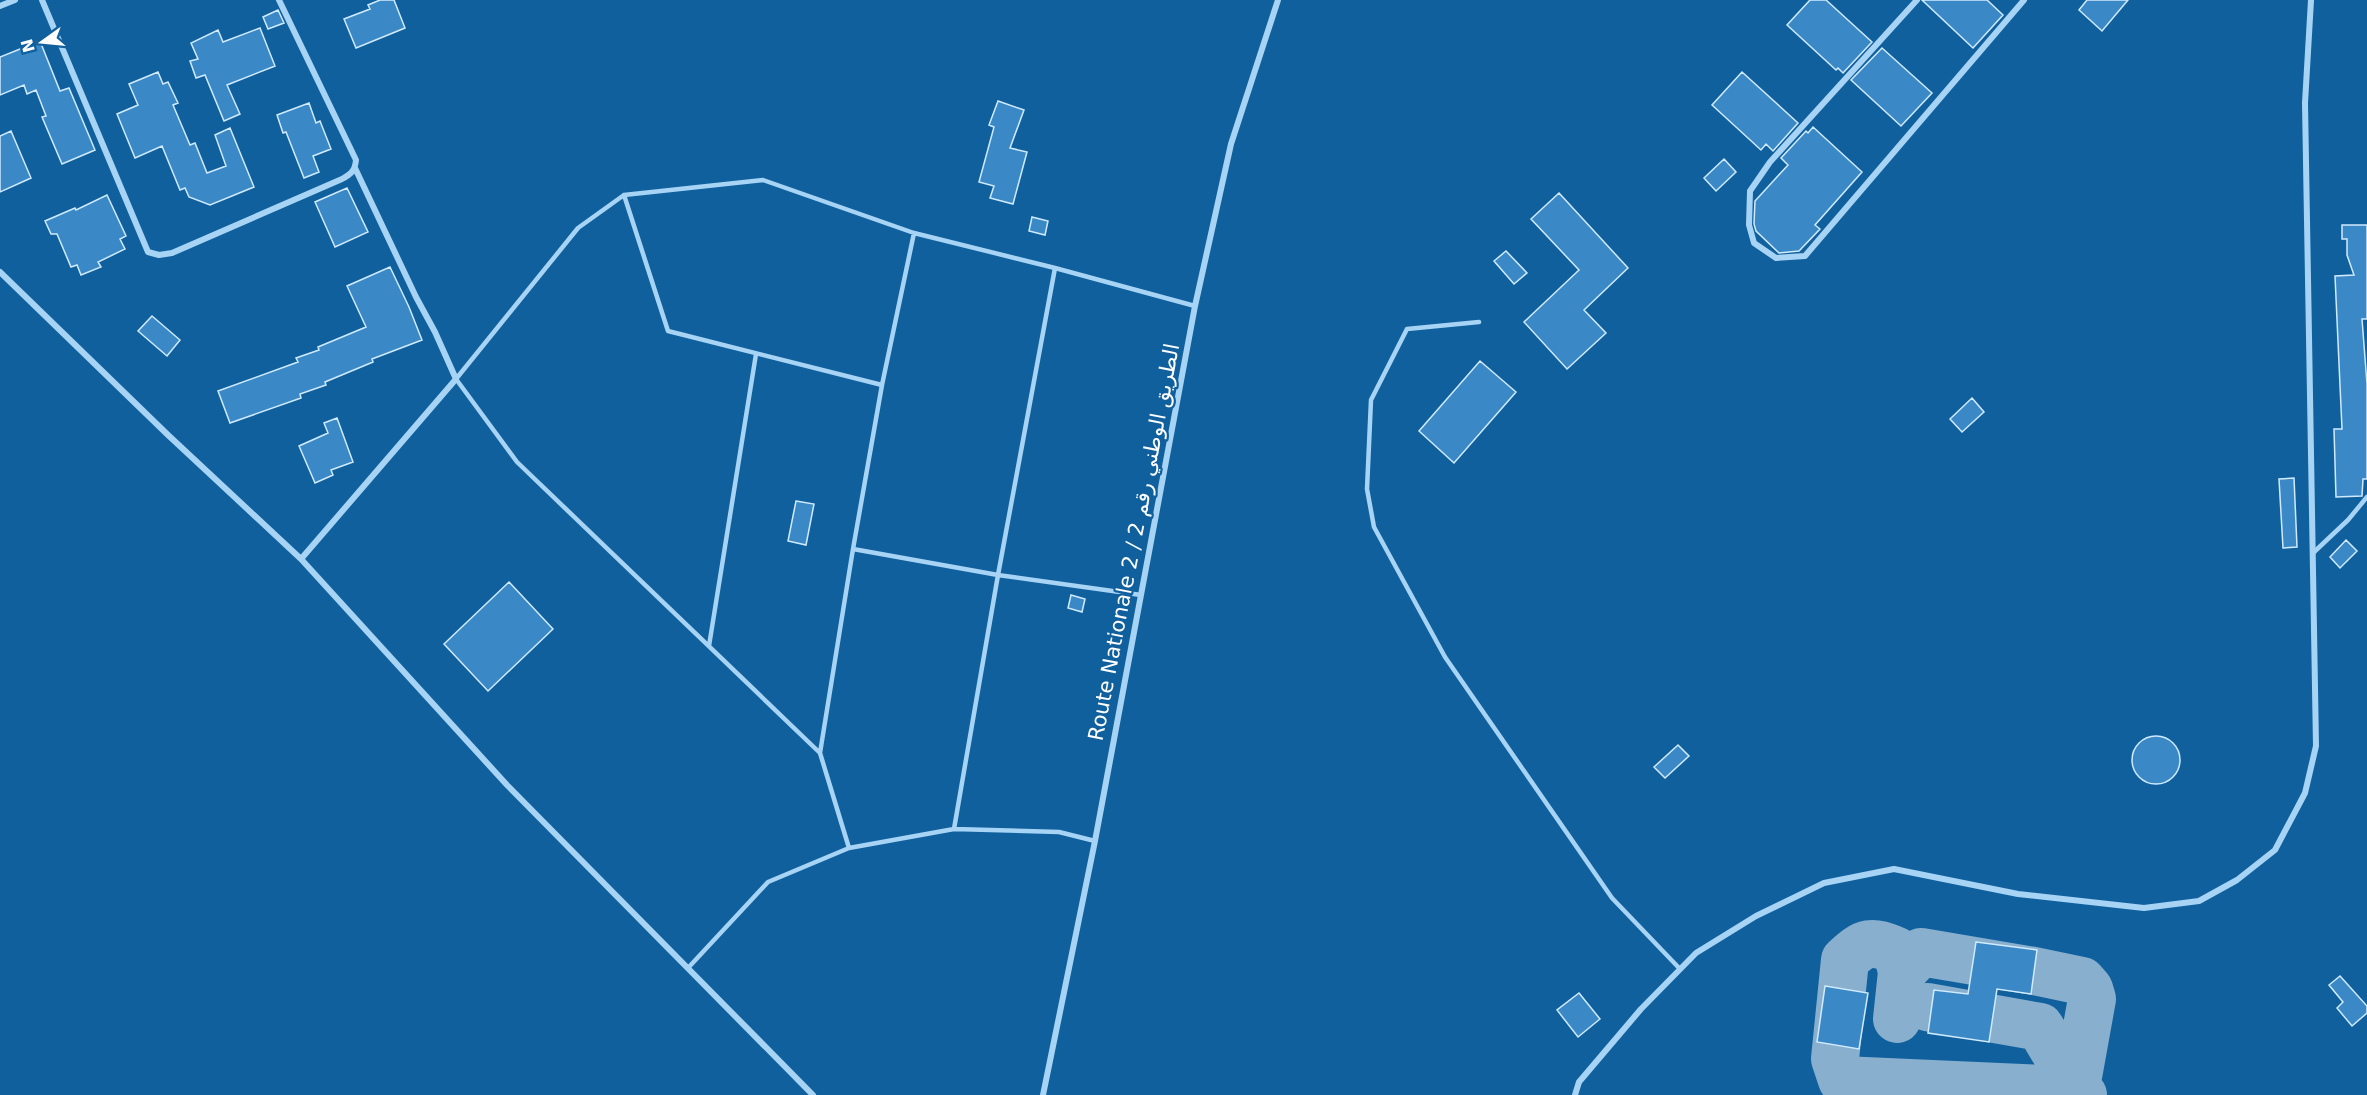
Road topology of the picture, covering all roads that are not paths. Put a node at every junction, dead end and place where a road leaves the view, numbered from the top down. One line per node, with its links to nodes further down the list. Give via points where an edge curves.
1 (15, 0): 8 (street)
2 (42, 0): 9 (street, via 148,252 172,253 342,179)
3 (279, 0): 9 (street, via 356,160)
4 (1278, 0): 14 (street, Route Nationale 2 / الطريق الوطني رقم 2, via 1231,144)
5 (1917, 0): 6 (street, via 1770,162 1750,191 1749,225 1754,243 1776,258 1805,256)
6 (2024, 0)
7 (2310, 0): 21 (street, via 2305,103)
8 (0, 6)
9 (355, 168): 17 (street)
10 (624, 195): 11 (lane, via 764,180); 16 (lane, via 668,331); 17 (lane, via 578,228)
11 (914, 233): 12 (lane); 18 (lane)
12 (1055, 268): 14 (lane); 23 (lane)
13 (0, 272): 22 (street)
14 (1195, 306): 24 (street, Route Nationale 2 / الطريق الوطني رقم 2)
15 (1479, 322): 31 (lane, via 1407,329 1371,400 1367,489 1374,527 1465,686 1612,898)
16 (756, 354): 18 (lane); 25 (lane)
17 (456, 379): 22 (street); 25 (lane, via 517,462)
18 (882, 386): 20 (lane)
19 (2367, 497): 21 (lane)
20 (853, 549): 23 (lane); 26 (lane)
21 (2313, 553): 31 (street, via 2316,746 2306,793 2275,850 2237,880 2199,901 2144,908 2018,894 1894,869 1824,883 1756,916 1696,953)
22 (301, 559): 30 (street, via 507,785)
23 (998, 575): 24 (lane); 27 (lane)
24 (1141, 595): 28 (street, Route Nationale 2 / الطريق الوطني رقم 2)
25 (709, 646): 26 (lane)
26 (820, 753): 29 (lane)
27 (954, 829): 28 (lane, via 1059,832); 29 (lane)
28 (1095, 841): 33 (street, Route Nationale 2 / الطريق الوطني رقم 2)
29 (849, 848): 30 (lane, via 768,882)
30 (688, 968): 32 (street)
31 (1680, 969): 34 (street, via 1579,1082)
32 (813, 1095)
33 (1043, 1095)
34 (1575, 1095)

